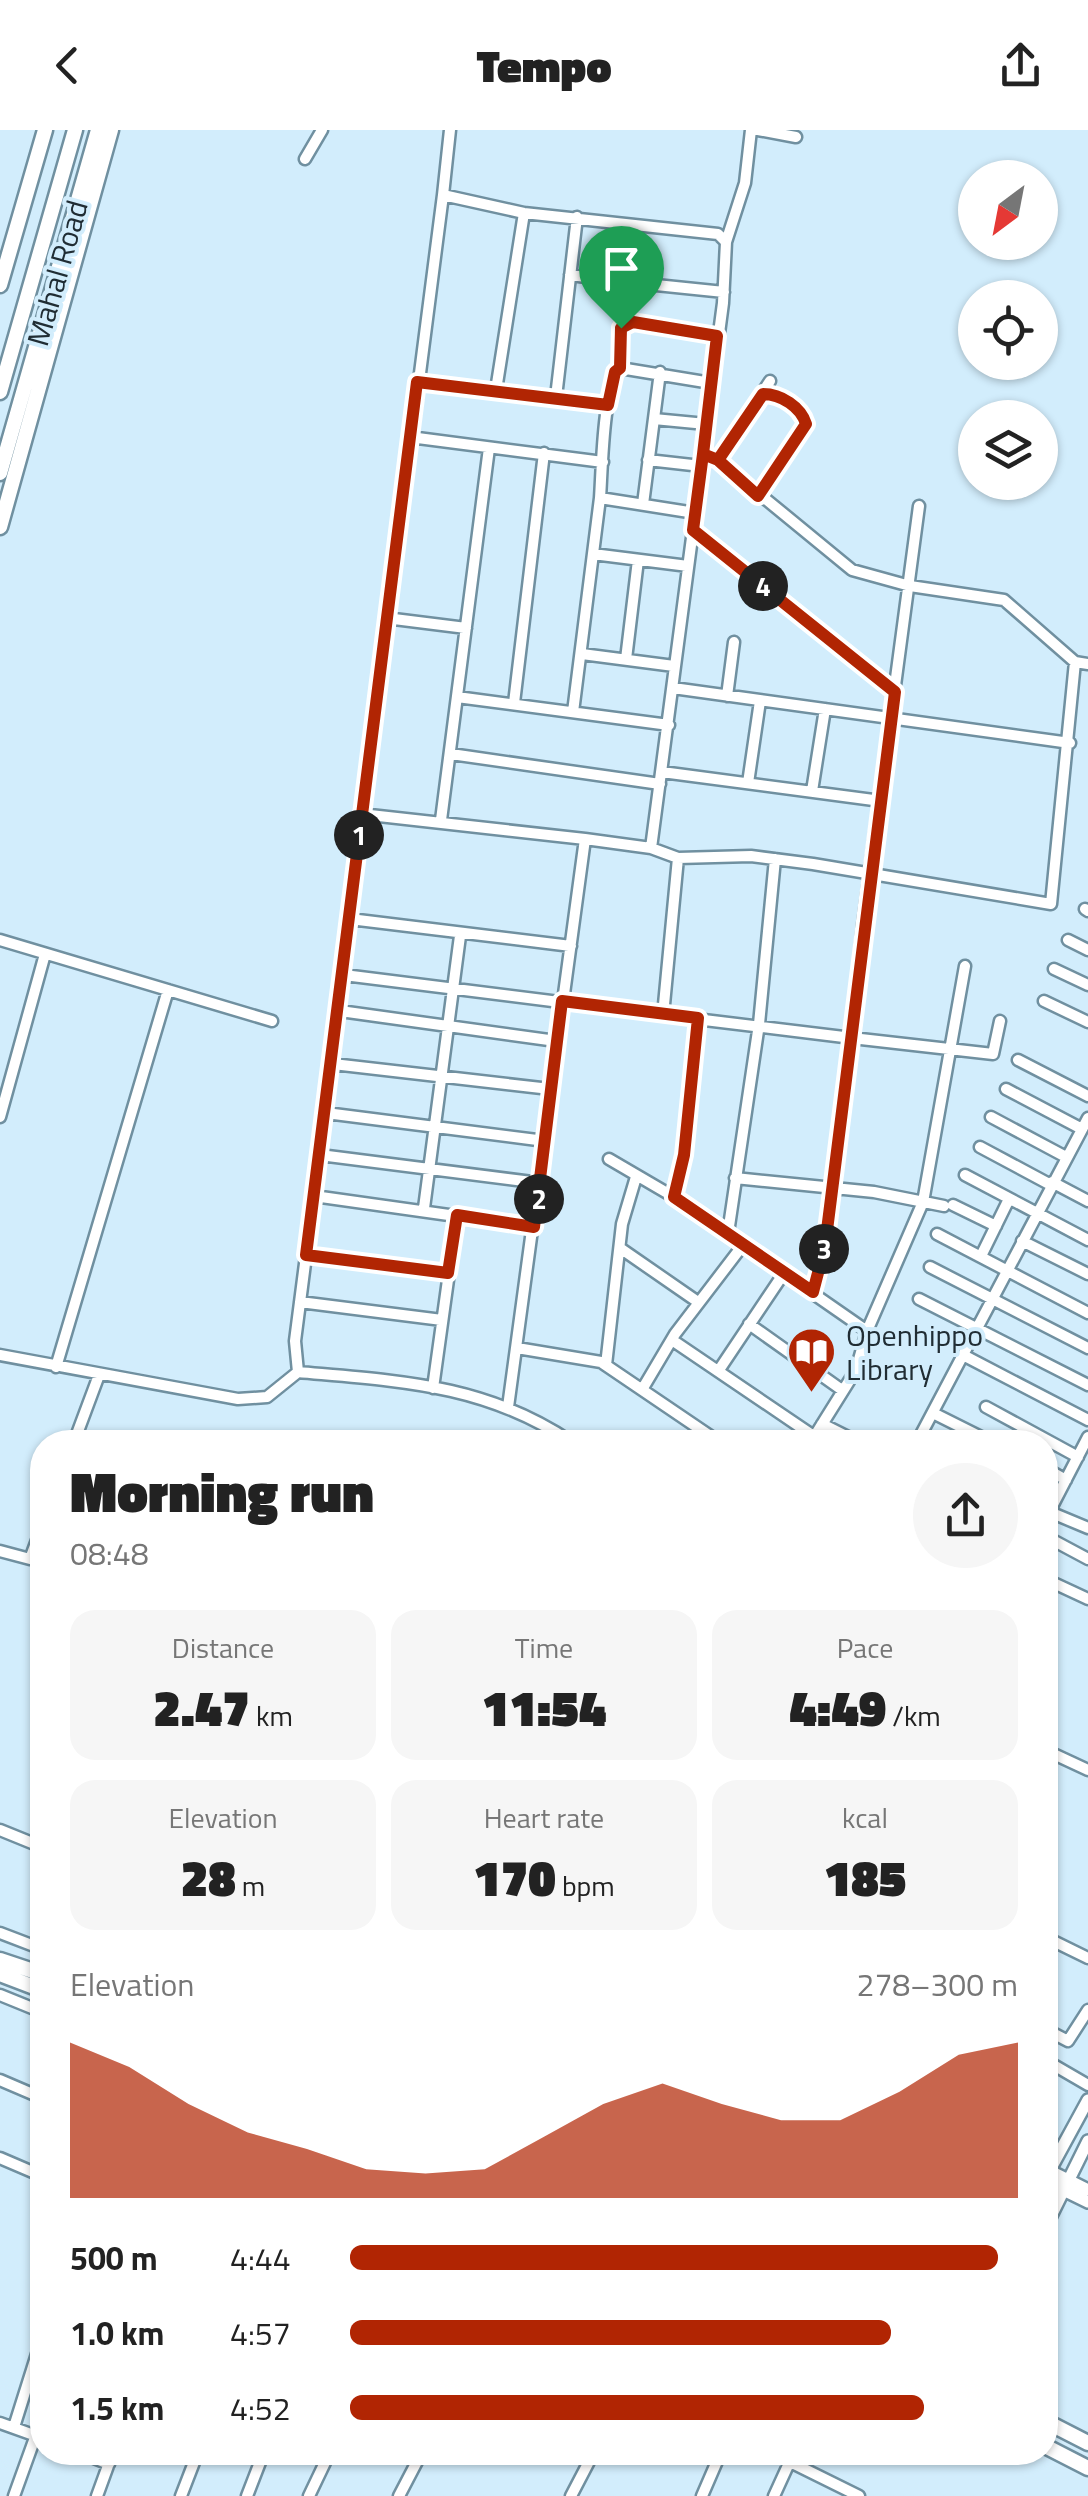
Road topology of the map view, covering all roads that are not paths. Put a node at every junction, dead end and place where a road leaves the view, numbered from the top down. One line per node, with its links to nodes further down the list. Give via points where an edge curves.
1 (44, 130): 16 (main road)
2 (75, 130): 26 (main road, Mahal Road)
3 (98, 130): 39 (main road, Mahal Road)
4 (111, 130): 45 (main road)
5 (322, 130): 9 (street)
6 (450, 130): 10 (street)
7 (754, 130): 8 (street); 13 (street, via 746,184)
8 (796, 137)
9 (305, 159)
10 (443, 196): 11 (street); 23 (street)
11 (524, 212): 12 (street); 25 (street)
12 (578, 217): 13 (street, via 718,234); 14 (street)
13 (726, 242): 17 (street)
14 (570, 275): 15 (street); 28 (street)
15 (627, 282): 17 (street); 18 (street)
16 (0, 285)
17 (724, 292): 19 (street)
18 (621, 328): 19 (street, via 633,322); 20 (street)
19 (717, 336): 24 (street)
20 (620, 368): 21 (street); 29 (street)
21 (660, 372): 24 (street); 30 (street)
22 (770, 380): 27 (street)
23 (417, 382): 25 (street); 32 (street)
24 (711, 382): 31 (street)
25 (496, 390): 28 (street)
26 (0, 392)
27 (763, 394): 37 (street); 40 (street, via 786,400 806,424)
28 (556, 398): 29 (street)
29 (608, 405): 38 (street)
30 (654, 419): 31 (street); 35 (street)
31 (706, 424): 36 (street)
32 (410, 437): 33 (street); 51 (street)
33 (489, 448): 34 (street); 52 (street)
34 (544, 452): 38 (street); 63 (street)
35 (648, 460): 36 (street); 42 (street)
36 (702, 460): 37 (street); 44 (street)
37 (718, 460): 40 (street)
38 (603, 462): 41 (street)
39 (0, 473)
40 (758, 496): 50 (street, via 852,570)
41 (600, 498): 42 (street); 47 (street)
42 (643, 504): 44 (street)
43 (919, 506): 50 (street)
44 (695, 513): 46 (street)
45 (0, 527)
46 (693, 530): 49 (street); 59 (street)
47 (593, 554): 48 (street); 54 (street)
48 (638, 560): 49 (street); 55 (street)
49 (688, 566): 57 (street)
50 (910, 586): 56 (street, via 1004,600); 59 (street)
51 (386, 618): 52 (street); 74 (street)
52 (466, 628): 61 (street)
53 (734, 642): 60 (street)
54 (582, 654): 55 (street); 65 (street)
55 (626, 659): 57 (street)
56 (1082, 662): 68 (street)
57 (674, 666): 58 (street)
58 (673, 688): 60 (street); 67 (street)
59 (895, 692): 66 (street)
60 (728, 696): 62 (street)
61 (458, 697): 63 (street); 69 (street)
62 (760, 700): 64 (street); 71 (street)
63 (514, 703): 65 (street)
64 (825, 710): 66 (street); 72 (street)
65 (573, 712): 67 (street)
66 (893, 718): 68 (street); 73 (street)
67 (669, 725): 70 (street)
68 (1070, 743): 80 (street, via 1051,904)
69 (451, 754): 70 (street); 75 (street)
70 (661, 778): 71 (street); 77 (street)
71 (748, 783): 72 (street)
72 (812, 792): 73 (street)
73 (882, 800): 80 (street)
74 (361, 814): 75 (street); 81 (street)
75 (441, 820): 76 (street)
76 (585, 838): 77 (street); 85 (street)
77 (651, 848): 78 (street)
78 (678, 858): 79 (street); 97 (street)
79 (775, 860): 80 (street); 103 (street)
80 (873, 873): 104 (street)
81 (350, 919): 82 (street); 90 (street)
82 (460, 936): 85 (street); 92 (street)
83 (0, 940): 87 (street)
84 (1068, 940): 86 (street)
85 (570, 946): 95 (street)
86 (1088, 950)
87 (45, 954): 93 (street); 114 (street)
88 (966, 966): 106 (street)
89 (1054, 968): 91 (street)
90 (344, 975): 92 (street); 96 (street)
91 (1088, 985)
92 (453, 986): 95 (street); 102 (street)
93 (168, 990): 99 (street); 169 (street)
94 (1044, 1000): 101 (street)
95 (562, 1001): 97 (street); 105 (street)
96 (340, 1012): 102 (street); 108 (street)
97 (663, 1016): 98 (street)
98 (698, 1018): 103 (street); 131 (street)
99 (272, 1021)
100 (1000, 1021): 106 (street, via 993,1054)
101 (1088, 1022)
102 (449, 1023): 105 (street); 109 (street)
103 (759, 1024): 104 (street); 126 (street)
104 (852, 1038): 106 (street); 129 (street)
105 (556, 1041): 111 (street)
106 (954, 1050): 134 (street)
107 (1018, 1060): 112 (street)
108 (333, 1064): 109 (street); 113 (street)
109 (442, 1075): 111 (street); 117 (street)
110 (1006, 1088): 116 (street)
111 (550, 1089): 118 (street)
112 (1088, 1096)
113 (326, 1113): 117 (street); 120 (street)
114 (0, 1117)
115 (991, 1117): 121 (street)
116 (1085, 1124): 121 (street)
117 (435, 1128): 118 (street); 123 (street)
118 (544, 1141): 127 (street)
119 (980, 1147): 128 (street)
120 (320, 1155): 123 (street); 130 (street)
121 (1066, 1156): 128 (street)
122 (608, 1159): 125 (street)
123 (429, 1168): 127 (street); 135 (street)
124 (964, 1175): 132 (street)
125 (636, 1177): 131 (street); 145 (street)
126 (735, 1178): 129 (street); 140 (street)
127 (540, 1183): 139 (street)
128 (1052, 1184): 133 (street); 136 (street)
129 (832, 1189): 134 (street); 153 (street)
130 (314, 1196): 135 (street); 146 (street)
131 (674, 1197): 140 (street)
132 (1009, 1199): 136 (street); 138 (street)
133 (1088, 1201)
134 (923, 1202): 138 (street); 162 (street)
135 (424, 1208): 137 (street)
136 (1036, 1213): 142 (street); 143 (street)
137 (457, 1215): 139 (street); 151 (street)
138 (996, 1226): 147 (street)
139 (534, 1227): 164 (street)
140 (728, 1233): 144 (street)
141 (937, 1234): 147 (street)
142 (1022, 1240): 149 (street); 152 (street)
143 (1088, 1240)
144 (743, 1245): 150 (street); 157 (street)
145 (620, 1248): 157 (street); 168 (street)
146 (306, 1255): 151 (street); 156 (street)
147 (982, 1256): 149 (street)
148 (930, 1268): 155 (street)
149 (1008, 1269): 155 (street); 158 (street)
150 (784, 1272): 153 (street); 160 (street)
151 (448, 1273): 159 (street)
152 (1088, 1274)
153 (813, 1292): 162 (street)
154 (920, 1299): 161 (street)
155 (993, 1300): 161 (street); 165 (street)
156 (300, 1302): 159 (street); 171 (street)
157 (698, 1302): 163 (street)
158 (1088, 1313)
159 (442, 1320): 174 (street)
160 (749, 1324): 170 (street); 176 (street)
161 (977, 1330): 167 (street); 173 (street)
162 (867, 1331): 176 (street, via 856,1370)
163 (672, 1340): 170 (street); 175 (street)
164 (517, 1348): 168 (street); 177 (street)
165 (1088, 1348)
166 (0, 1355): 169 (street)
167 (963, 1355): 179 (street); 180 (street)
168 (606, 1365): 175 (street)
169 (56, 1368): 172 (street)
170 (719, 1370): 185 (street)
171 (298, 1372): 172 (street, via 267,1397 238,1399); 174 (street)
172 (99, 1375): 182 (street)
173 (1088, 1385)
174 (432, 1388): 177 (street)
175 (643, 1388): 184 (street)
176 (842, 1390): 181 (street)
177 (508, 1407): 183 (street)
178 (986, 1407): 190 (street)
179 (933, 1413): 188 (street); 189 (street)
180 (1088, 1420)
181 (822, 1424): 186 (street); 187 (street)
182 (78, 1430)
183 (549, 1430)
184 (702, 1430)
185 (800, 1430)
186 (819, 1430)
187 (834, 1430)
188 (924, 1430)
189 (967, 1430)
190 (1028, 1430)
191 (1088, 1437): 193 (street)
192 (1058, 1446): 193 (street)
193 (1078, 1457): 195 (street)
194 (1058, 1475): 195 (street)
195 (1066, 1480): 196 (street)
196 (1058, 1494)
197 (1087, 1512): 199 (street)
198 (1058, 1518): 199 (street)
199 (1084, 1526)
200 (1058, 1543): 202 (street)
201 (0, 1551): 203 (street)
202 (1088, 1559)
203 (30, 1560)
204 (1058, 1585): 205 (street)
205 (1088, 1599)
206 (1058, 1756): 207 (street)
207 (1088, 1770)
208 (0, 1830): 209 (street)
209 (30, 1841)
210 (0, 1933): 212 (street)
211 (1058, 1943): 213 (street)
212 (30, 1944)
213 (1088, 1958)
214 (0, 1960): 215 (main road)
215 (30, 1970)
216 (0, 1974): 217 (main road)
217 (30, 1985)
218 (0, 1996): 219 (street)
219 (30, 2007)
220 (1088, 2010): 221 (street, via 1071,2039)
221 (1058, 2034)
222 (1058, 2068): 224 (street)
223 (0, 2080): 225 (street)
224 (1088, 2086)
225 (30, 2093)
226 (1088, 2100): 228 (street)
227 (1088, 2141): 232 (street)
228 (1058, 2155)
229 (0, 2158): 230 (street)
230 (30, 2171)
231 (1058, 2182): 232 (street)
232 (1068, 2186): 233 (street); 234 (street); 235 (street)
233 (1088, 2190)
234 (1088, 2202)
235 (1058, 2204)
236 (30, 2376): 238 (street)
237 (0, 2422): 238 (street)
238 (14, 2427): 240 (street)
239 (1058, 2428): 241 (main road)
240 (30, 2433)
241 (1088, 2443)
242 (1058, 2453): 253 (main road)
243 (30, 2458): 256 (street)
244 (108, 2465): 257 (street)
245 (193, 2465): 255 (street)
246 (259, 2465): 259 (street)
247 (324, 2465): 260 (street)
248 (415, 2465): 261 (street)
249 (587, 2465): 262 (street)
250 (715, 2465): 263 (street)
251 (789, 2465): 264 (street)
252 (796, 2465): 254 (street)
253 (1088, 2468)
254 (831, 2482): 265 (street); 266 (street)
255 (182, 2493): 258 (street)
256 (14, 2496)
257 (97, 2496)
258 (198, 2496)
259 (248, 2496)
260 (309, 2496)
261 (398, 2496)
262 (571, 2496)
263 (702, 2496)
264 (774, 2496)
265 (826, 2496)
266 (860, 2496)

